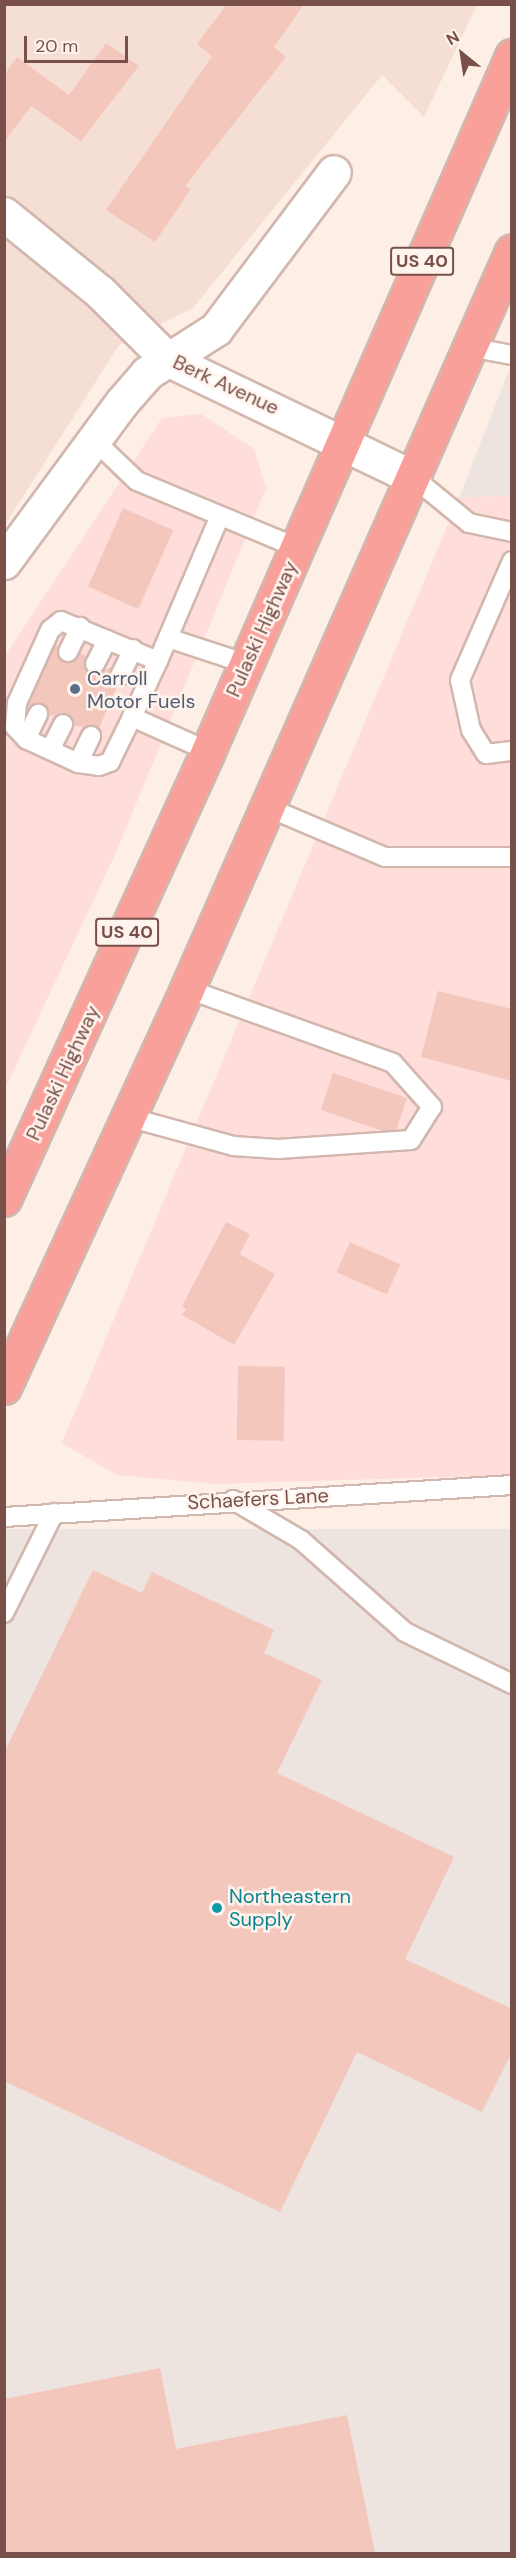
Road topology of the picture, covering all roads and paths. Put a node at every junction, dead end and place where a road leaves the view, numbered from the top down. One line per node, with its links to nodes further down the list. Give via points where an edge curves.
1 (512, 56): 9 (highway, Pulaski Highway / US 40)
2 (334, 172): 7 (street, via 216,329)
3 (4, 214): 7 (street, Berk Avenue, via 100,292)
4 (512, 251): 5 (highway)
5 (470, 347): 6 (lane); 10 (highway)
6 (512, 355)
7 (168, 359): 8 (street, via 147,373); 9 (street, Berk Avenue)
8 (93, 438): 11 (lane, via 137,481); 15 (street)
9 (343, 439): 10 (street, Berk Avenue); 13 (highway, Pulaski Highway / US 40)
10 (414, 478): 12 (lane, via 470,523); 34 (highway)
11 (219, 518): 13 (lane); 17 (lane)
12 (512, 532)
13 (298, 549): 23 (highway, Pulaski Highway / US 40)
14 (512, 561): 32 (lane, via 460,681 471,730 486,754)
15 (4, 562)
16 (80, 627): 18 (lane); 20 (lane); 29 (lane, via 61,621 50,630 16,703 15,727)
17 (168, 638): 21 (lane); 23 (lane)
18 (107, 640): 19 (lane); 22 (lane)
19 (133, 649): 21 (lane); 24 (lane)
20 (68, 652)
21 (158, 661): 26 (lane)
22 (95, 664)
23 (247, 664): 31 (highway, Pulaski Highway / US 40)
24 (120, 676)
25 (38, 714): 29 (lane)
26 (132, 717): 31 (lane); 33 (lane, via 110,762)
27 (63, 724): 30 (lane)
28 (91, 735): 33 (lane)
29 (26, 739): 30 (lane)
30 (50, 750): 33 (lane)
31 (208, 751): 38 (highway, Pulaski Highway / US 40)
32 (512, 752)
33 (78, 763)
34 (267, 807): 35 (lane, via 385,857); 36 (highway)
35 (512, 857)
36 (187, 989): 37 (highway); 37 (lane, via 393,1064 432,1107 411,1140 278,1149 233,1146)
37 (128, 1117): 39 (highway)
38 (4, 1199)
39 (4, 1387)
40 (512, 1485): 41 (lane, Schaefers Lane)
41 (233, 1500): 42 (lane, Schaefers Lane); 45 (lane, via 301,1540 405,1632)
42 (54, 1513): 43 (lane, Schaefers Lane); 44 (lane)
43 (4, 1517)
44 (4, 1613)
45 (512, 1684)

